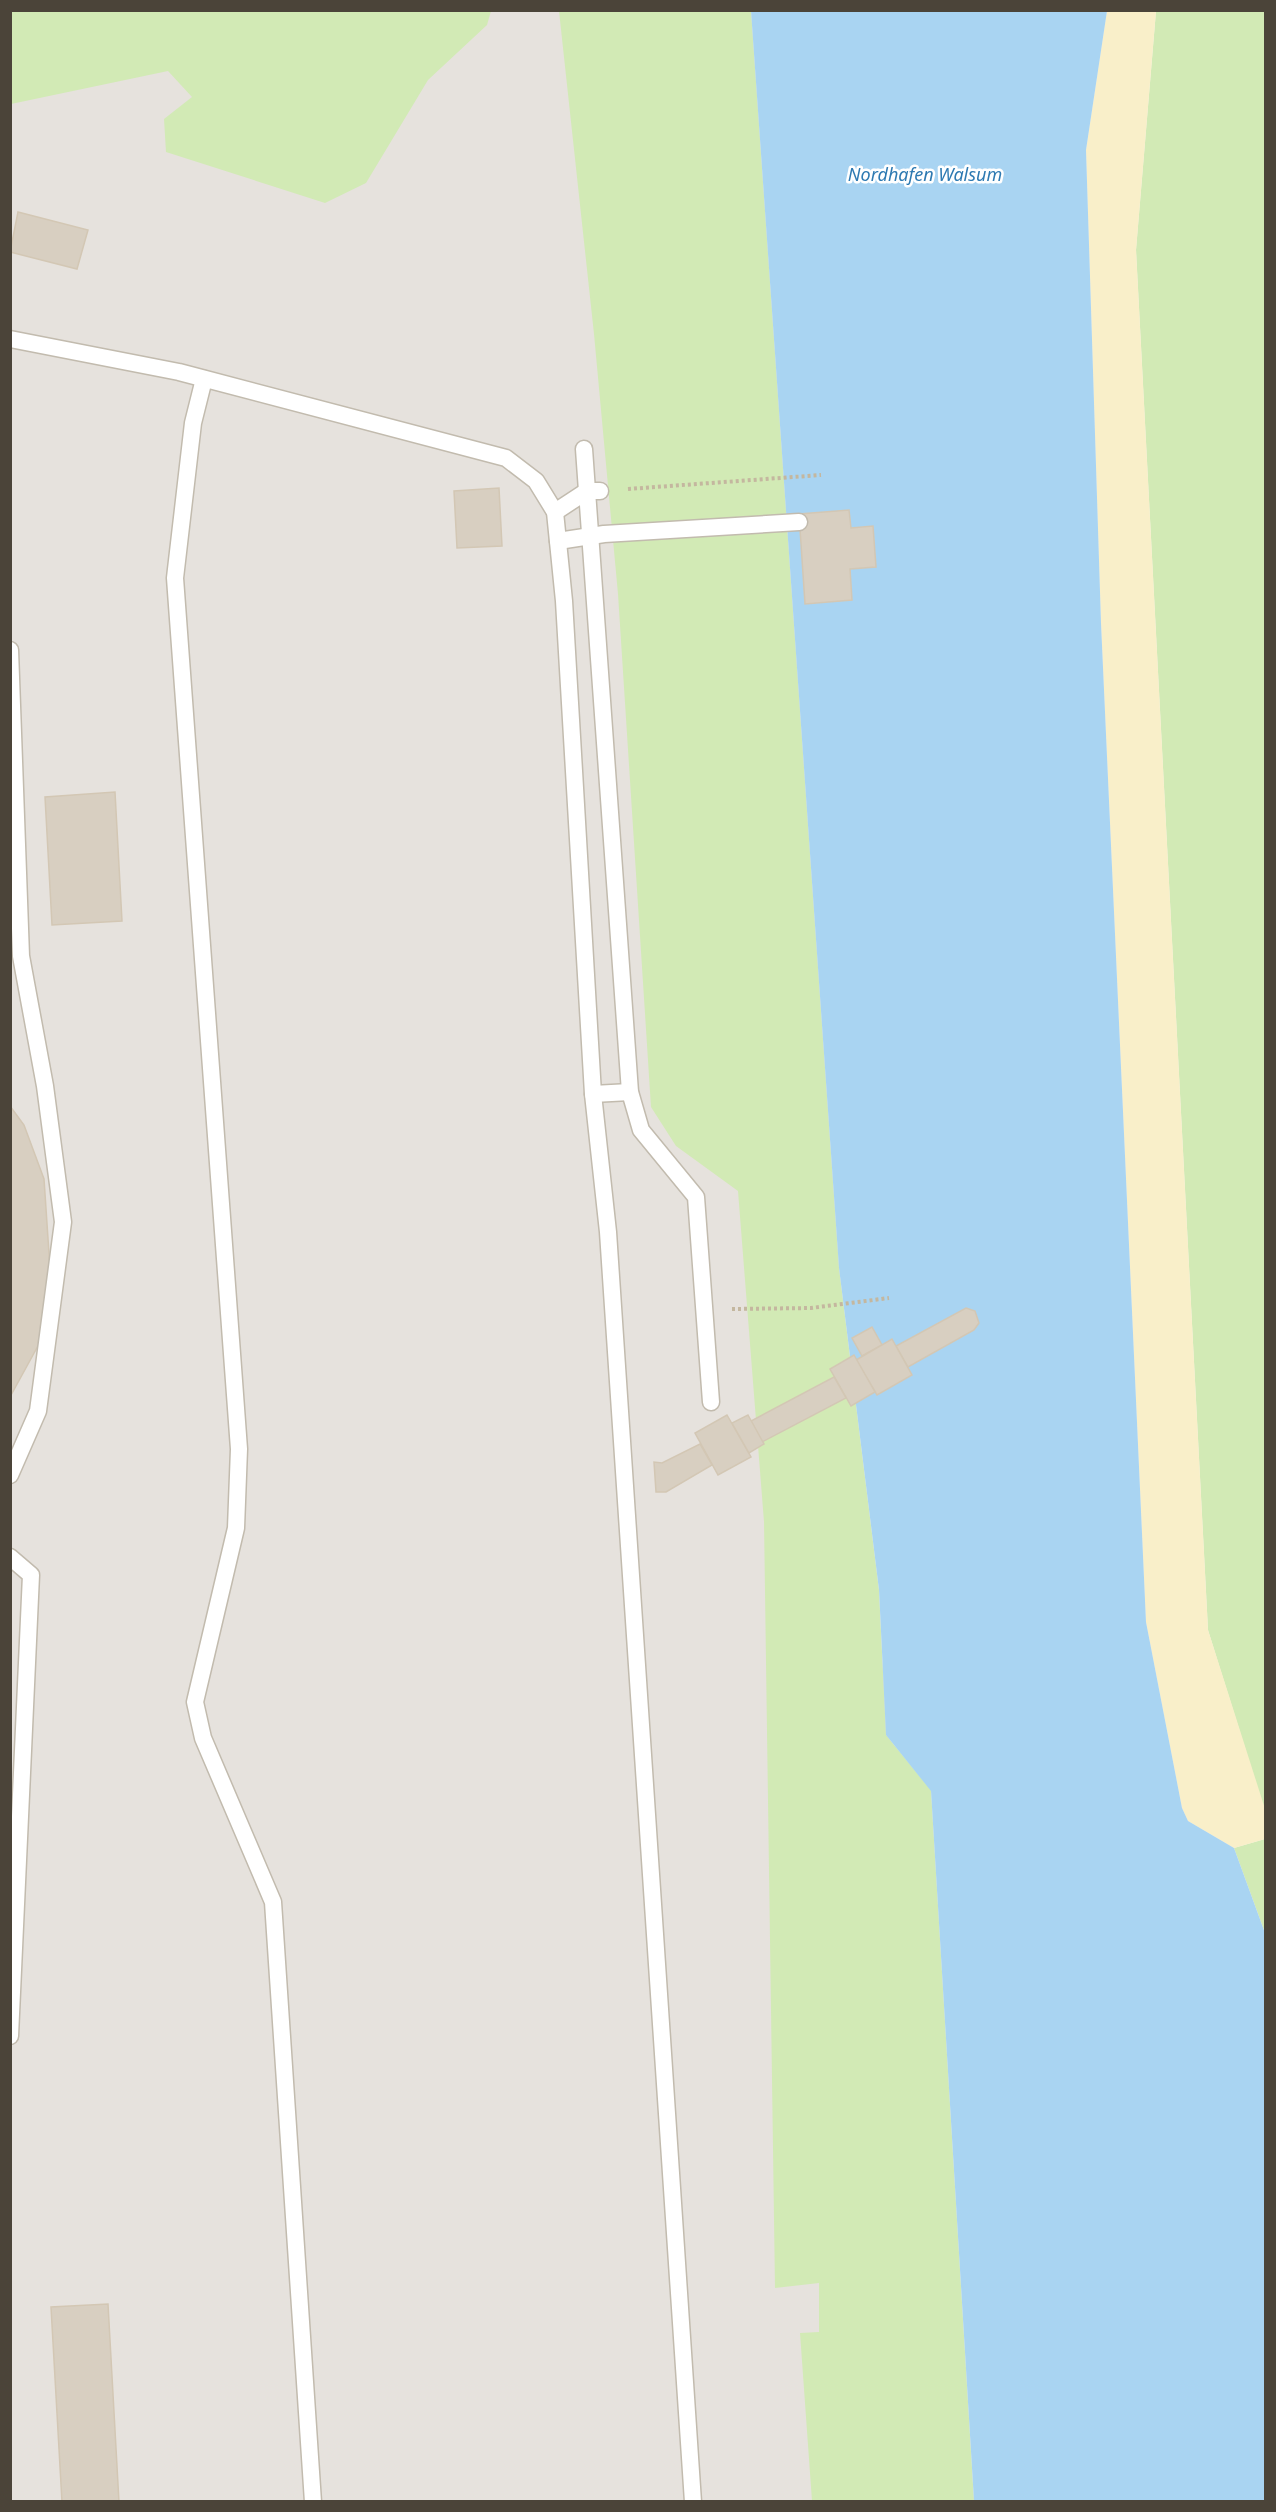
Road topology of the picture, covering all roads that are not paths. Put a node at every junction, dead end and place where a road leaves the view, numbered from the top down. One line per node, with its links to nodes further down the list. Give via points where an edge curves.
1 (10, 339): 2 (lane)
2 (204, 379): 5 (lane, via 506,458 536,481); 16 (lane, via 193,423 176,578 239,1449 236,1528 195,1702 203,1738 273,1902)
3 (584, 449): 4 (lane)
4 (593, 491): 5 (lane); 7 (lane)
5 (555, 512): 8 (lane)
6 (800, 522): 7 (lane)
7 (597, 535): 8 (lane); 10 (lane)
8 (558, 541): 11 (lane)
9 (10, 650): 13 (lane, via 21,956 45,1086 63,1222 38,1412)
10 (630, 1092): 11 (lane); 12 (lane, via 641,1130 696,1197)
11 (593, 1094): 17 (lane, via 608,1232)
12 (711, 1402)
13 (10, 1475)
14 (10, 1557): 15 (lane, via 31,1575)
15 (10, 2036)
16 (313, 2502)
17 (693, 2502)

